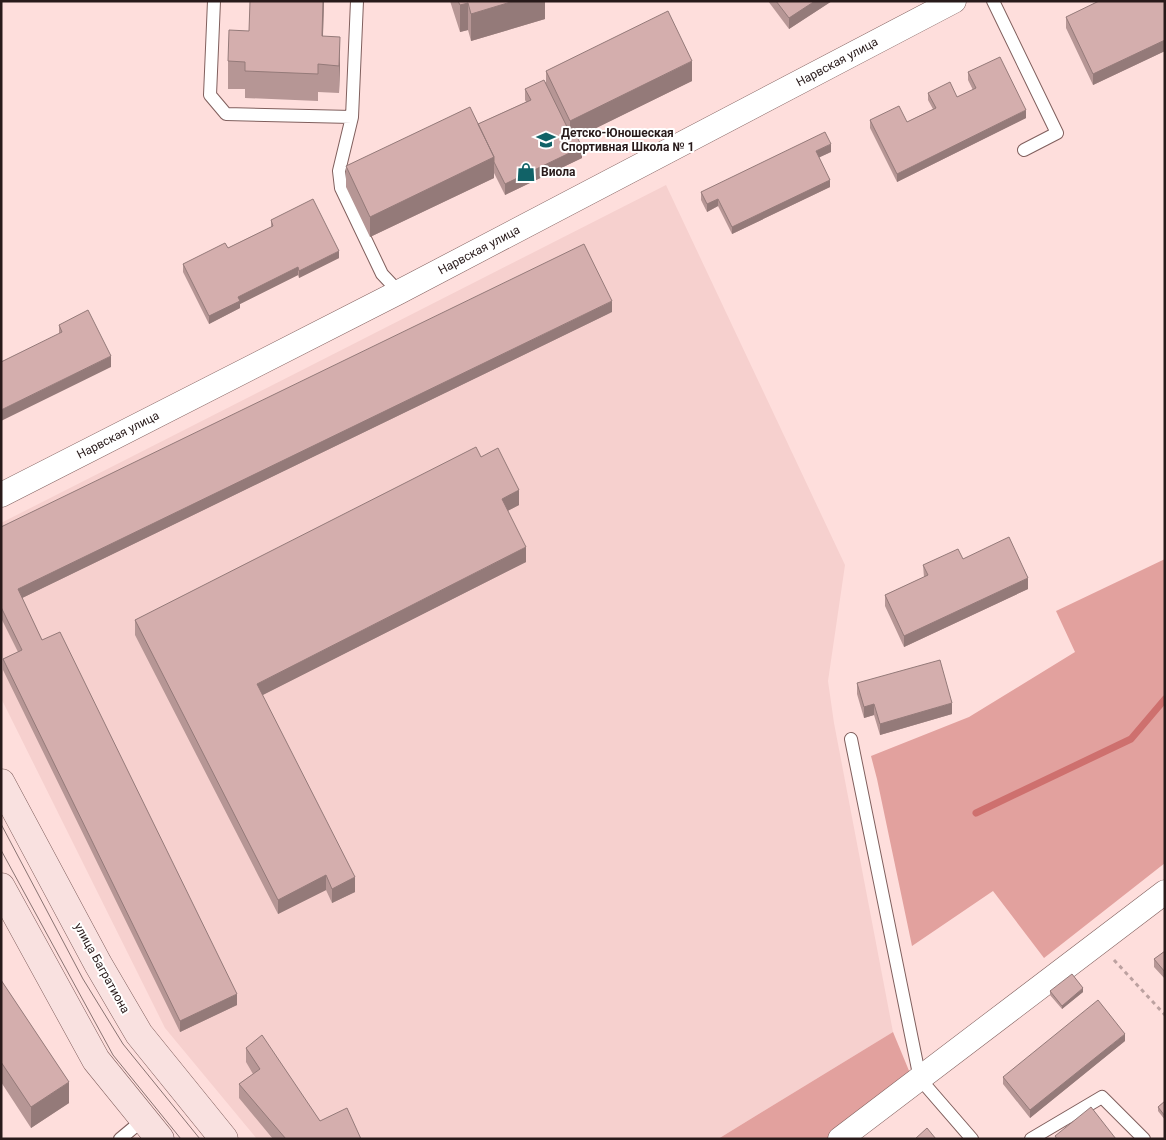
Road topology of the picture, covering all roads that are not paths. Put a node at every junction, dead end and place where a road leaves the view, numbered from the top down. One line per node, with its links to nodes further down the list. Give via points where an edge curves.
1 (214, 1): 5 (lane, via 210,95 226,114)
2 (357, 1): 5 (lane)
3 (954, 1): 7 (street, Нарвская улица)
4 (993, 1): 6 (lane, via 1057,133)
5 (352, 117): 7 (lane, via 340,171 341,188 382,274)
6 (1024, 150)
7 (399, 292): 8 (street, Нарвская улица)
8 (1, 495)
9 (852, 739): 13 (lane)
10 (1, 783): 16 (main road, улица Багратиона, via 139,1034)
11 (1, 887): 14 (main road, via 96,1060)
12 (1165, 892): 13 (street)
13 (920, 1079): 17 (street); 18 (lane)
14 (152, 1129): 15 (lane)
15 (120, 1139)
16 (224, 1139)
17 (840, 1139)
18 (972, 1139)
19 (1031, 1139): 20 (lane, via 1102,1097)
20 (1144, 1139)

